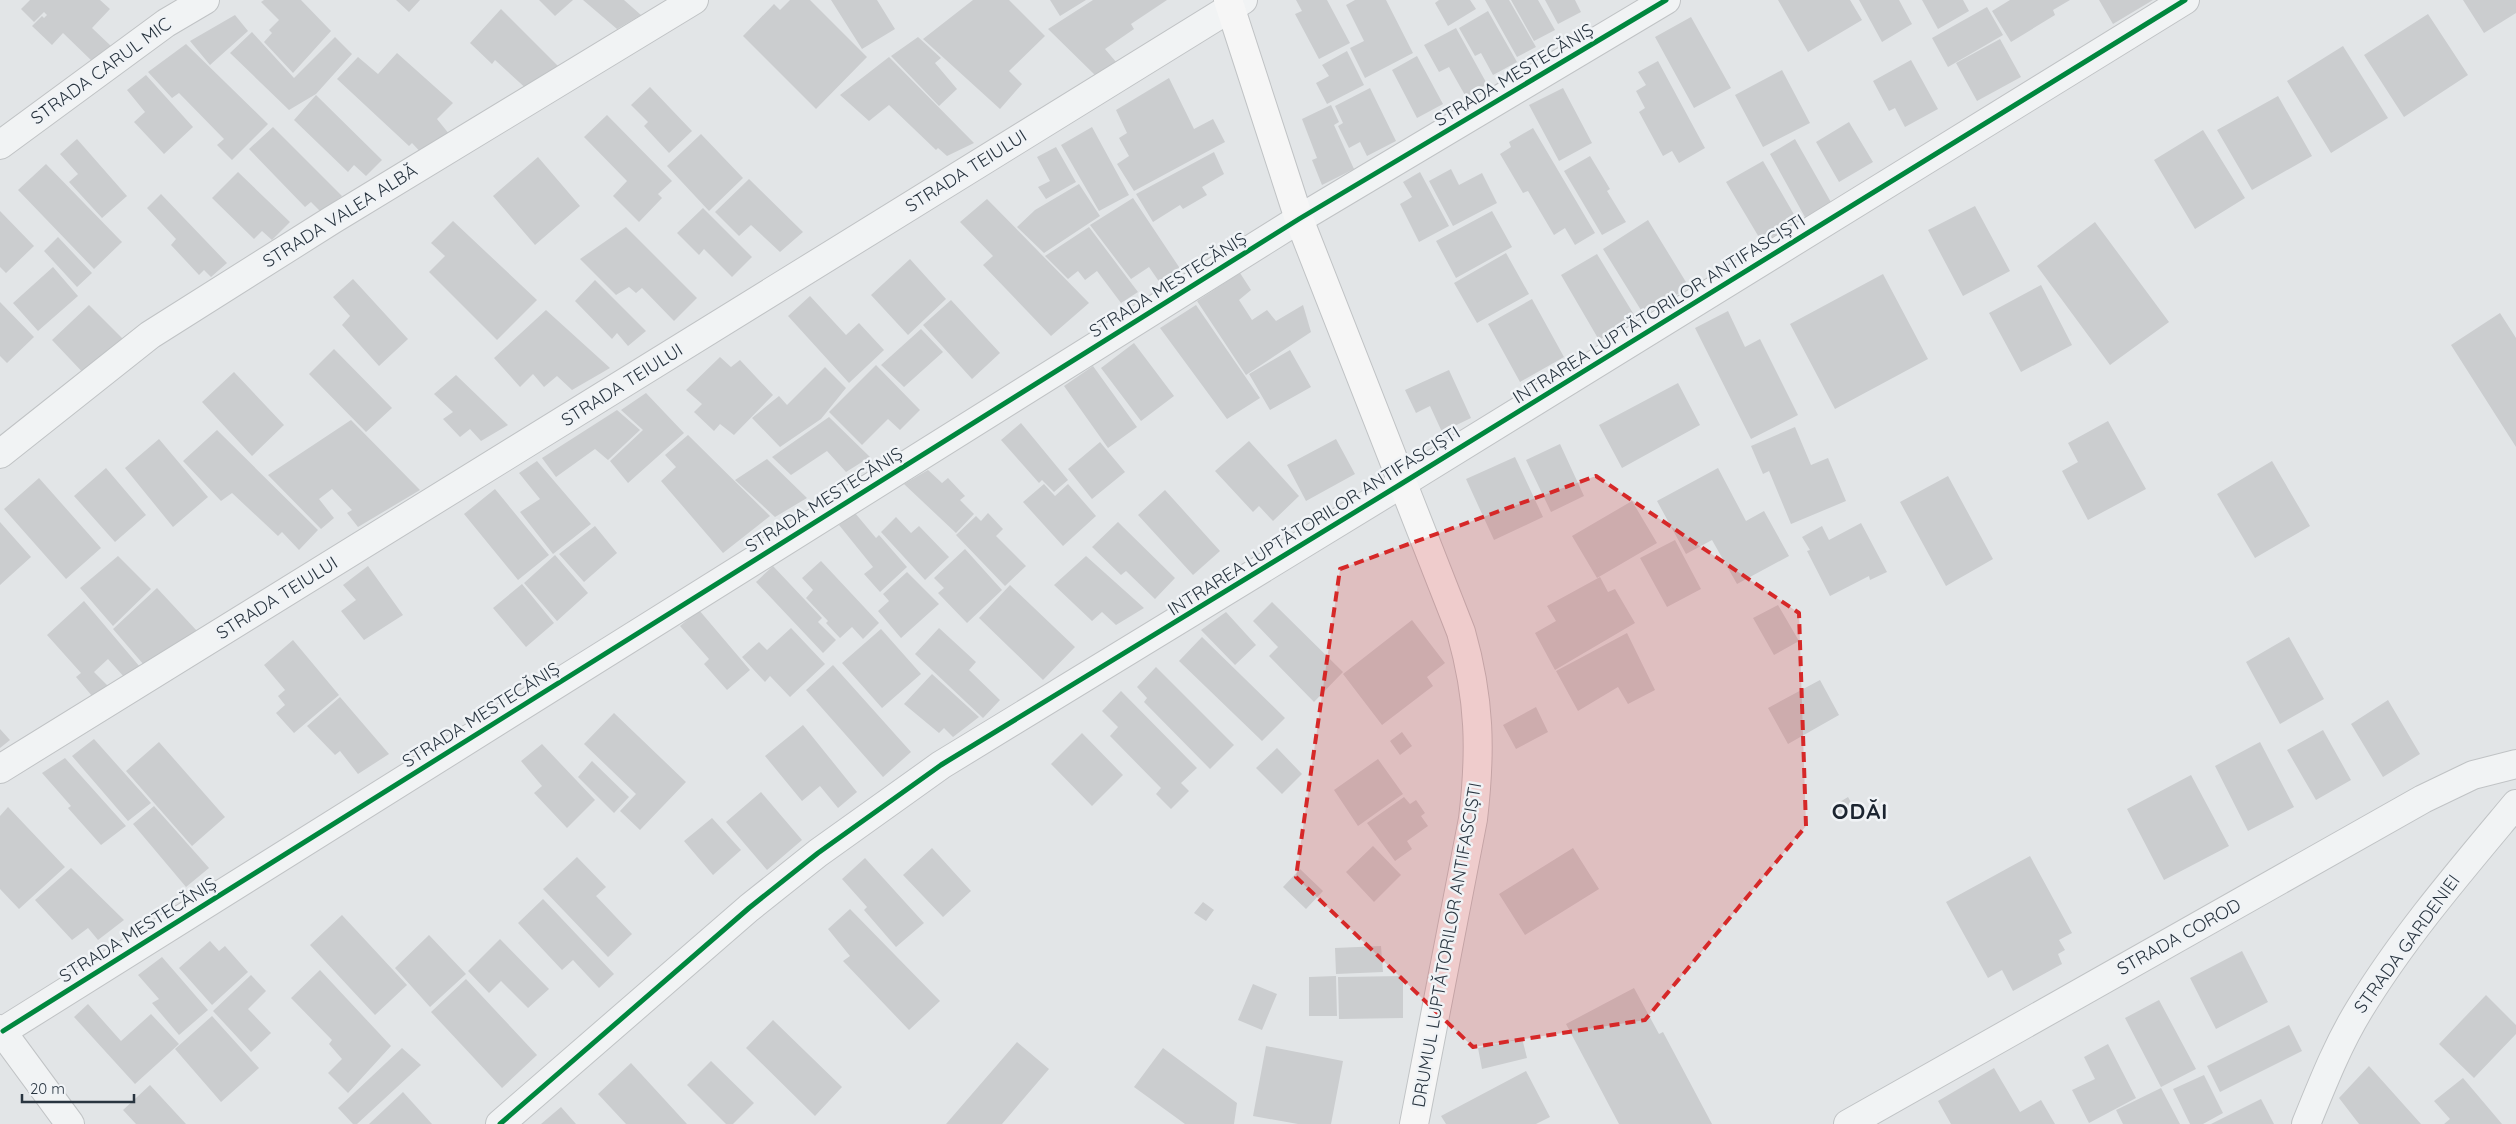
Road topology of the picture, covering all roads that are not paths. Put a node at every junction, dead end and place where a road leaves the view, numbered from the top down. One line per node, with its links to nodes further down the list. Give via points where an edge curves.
1 (205, 0): 6 (street, STRADA CARUL MIC, via 166,23)
2 (694, 0): 8 (street, STRADA VALEA ALBĂ, via 150,335)
3 (1666, 0): 7 (street, STRADA MESTECĂNIȘ)
4 (2184, 0): 9 (street, INTRAREA LUPTĂTORILOR ANTIFASCIȘTI)
5 (1234, 3): 7 (street, DRUMUL LUPTĂTORILOR ANTIFASCIȘTI); 11 (street, STRADA TEIULUI)
6 (0, 145)
7 (1299, 219): 9 (street, DRUMUL LUPTĂTORILOR ANTIFASCIȘTI); 13 (street, STRADA MESTECĂNIȘ)
8 (0, 454)
9 (1401, 484): 15 (street, INTRAREA LUPTĂTORILOR ANTIFASCIȘTI, via 941,765 885,804 749,908); 16 (street, DRUMUL LUPTĂTORILOR ANTIFASCIȘTI, via 1472,670 1479,736 1473,819)
10 (2516, 764): 17 (street, STRADA COROD, via 2473,775 2423,799)
11 (0, 769)
12 (2516, 804): 18 (street, STRADA GARDENIEI, via 2381,975 2332,1060)
13 (1, 1030): 14 (street)
14 (70, 1124)
15 (500, 1124)
16 (1414, 1124)
17 (1848, 1124)
18 (2306, 1124)

